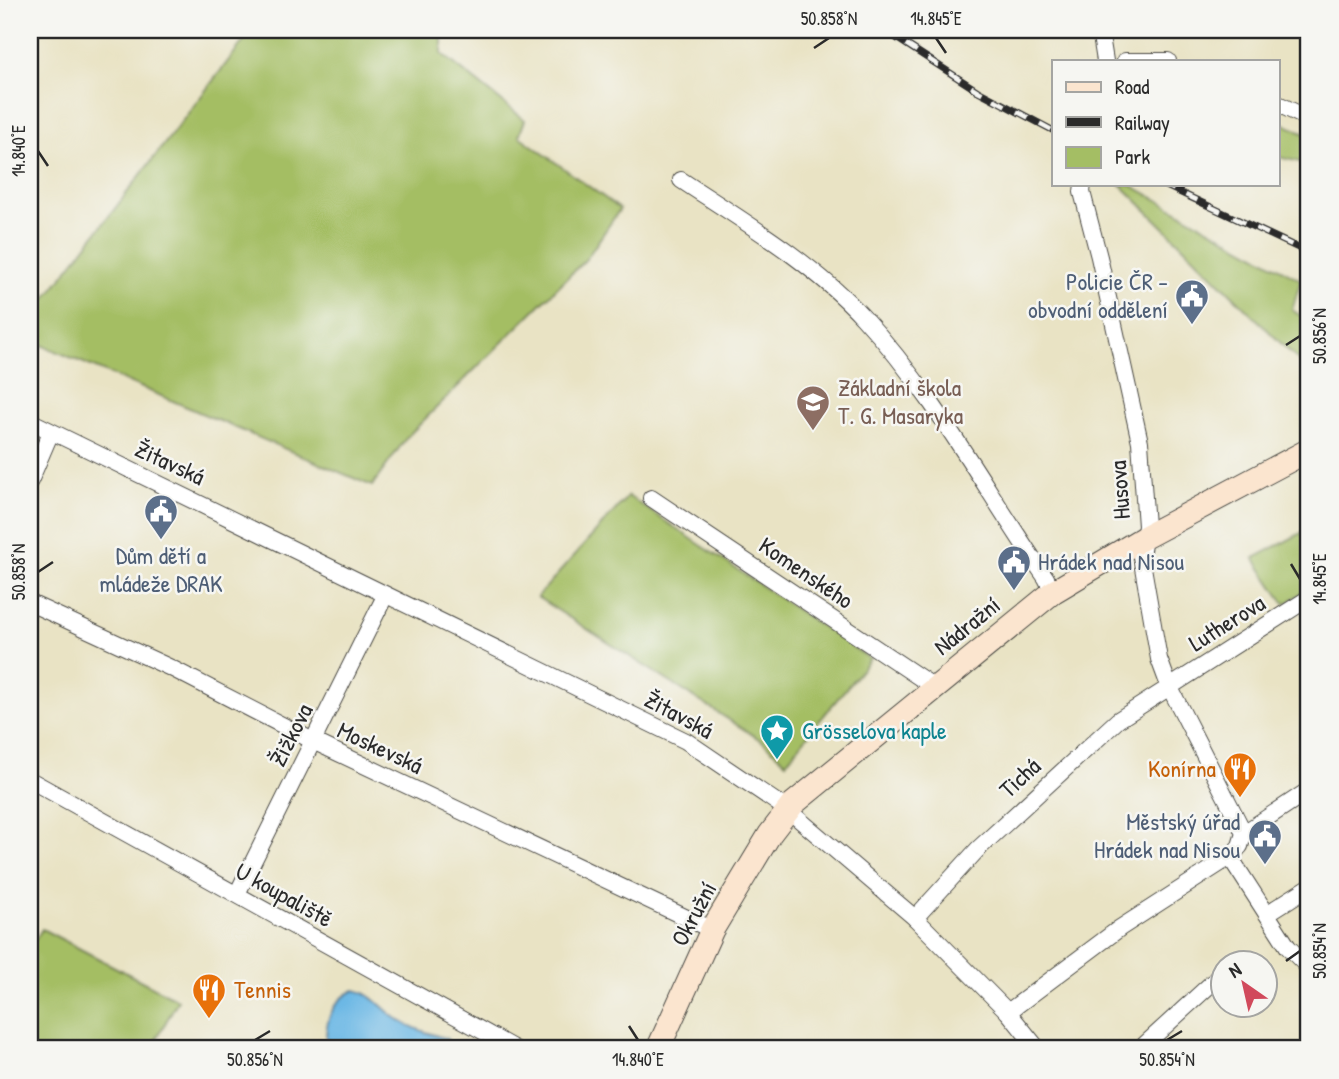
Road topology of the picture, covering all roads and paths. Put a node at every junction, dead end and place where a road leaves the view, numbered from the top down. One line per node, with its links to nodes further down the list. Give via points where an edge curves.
1 (1100, 30): 2 (street)
2 (1105, 60)
3 (1280, 105): 4 (street)
4 (1309, 119)
5 (681, 180): 13 (street, via 830,285 862,316 908,368)
6 (1083, 186): 12 (street, Husova, via 1140,442)
7 (30, 421): 8 (street, Žitavská)
8 (51, 432): 10 (street); 14 (street, Žitavská)
9 (1309, 450): 12 (street, Nádražní)
10 (30, 481)
11 (652, 498): 18 (street, Komenského)
12 (1144, 537): 13 (street, Nádražní); 17 (street, Husova, via 1142,573)
13 (1053, 592): 18 (street, Nádražní)
14 (385, 596): 19 (street, Žižkova); 22 (street, Žitavská, via 686,741)
15 (1309, 598): 17 (street, Lutherova)
16 (30, 603): 19 (street, Moskevská)
17 (1169, 686): 23 (street, Husova); 28 (street, Tichá, via 1118,720 1079,754 978,849)
18 (934, 687): 22 (street, Nádražní)
19 (313, 741): 26 (street, Žižkova); 29 (street, Moskevská)
20 (30, 780): 26 (street, U koupaliště)
21 (1309, 790): 23 (street)
22 (788, 810): 28 (street, Žitavská); 29 (street, Okružní)
23 (1244, 833): 24 (street)
24 (1230, 857): 27 (street); 32 (street, via 1120,928)
25 (1309, 887): 27 (street)
26 (237, 894): 33 (street, U koupaliště)
27 (1268, 913): 30 (street, via 1288,947)
28 (915, 918): 32 (street, Žitavská)
29 (712, 930): 34 (street, Okružní)
30 (1309, 968)
31 (1210, 984): 36 (street)
32 (1008, 1012): 35 (street, Žitavská)
33 (515, 1049)
34 (658, 1049)
35 (1038, 1049)
36 (1140, 1049)

